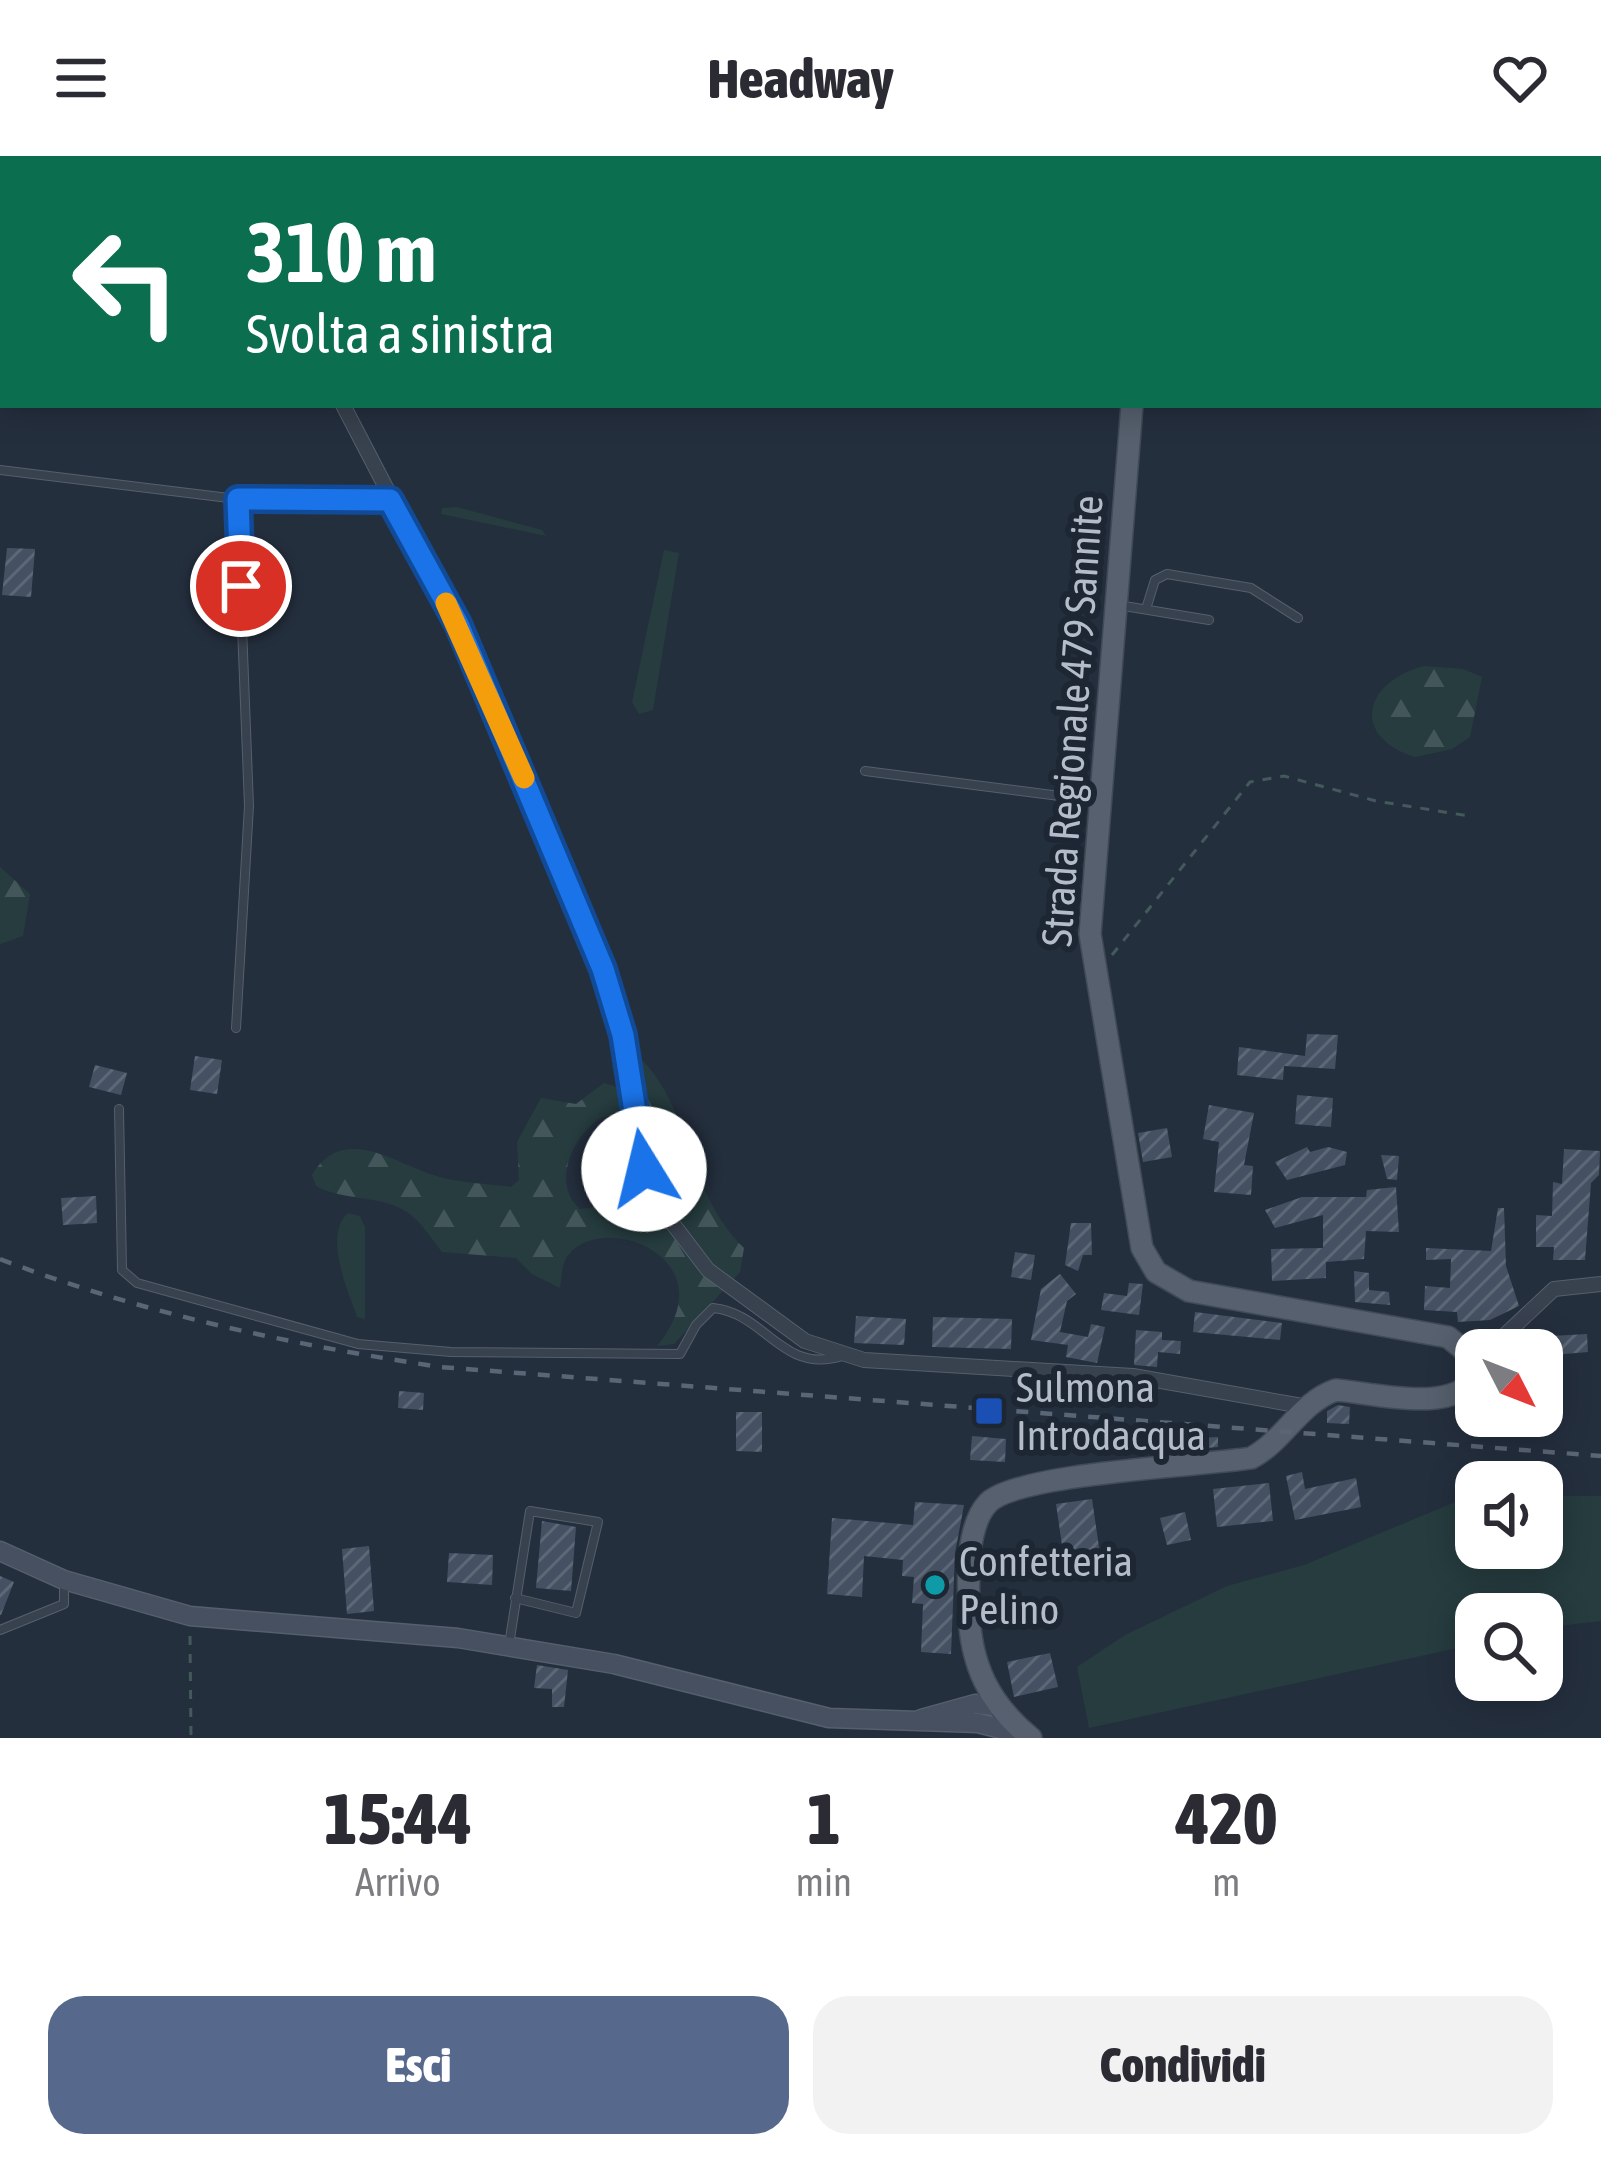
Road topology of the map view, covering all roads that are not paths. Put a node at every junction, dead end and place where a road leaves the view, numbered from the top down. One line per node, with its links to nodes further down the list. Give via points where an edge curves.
1 (344, 408): 5 (street)
2 (1132, 408): 6 (main road, Strada Regionale 479 Sannite)
3 (0, 470): 4 (lane)
4 (238, 499): 5 (lane); 12 (lane, via 249,806)
5 (390, 500): 17 (street, via 458,624 603,969 653,1199 708,1270 784,1328)
6 (1117, 604): 7 (lane); 11 (main road, Strada Regionale 479 Sannite)
7 (1146, 609): 8 (lane, via 1155,580 1167,574 1251,588); 9 (lane)
8 (1298, 618)
9 (1209, 620)
10 (865, 771): 11 (lane)
11 (1100, 802): 16 (main road, Strada Regionale 479 Sannite, via 1090,934 1134,1211 1156,1272 1189,1291)
12 (236, 1028)
13 (119, 1109): 17 (lane, via 122,1270 136,1283 358,1344 680,1354 713,1308 735,1310 818,1363)
14 (1601, 1284): 15 (street, via 1554,1289)
15 (1511, 1329)
16 (1455, 1343)
17 (843, 1355): 19 (street, via 1133,1376)
18 (1455, 1396): 19 (main road, via 1336,1390)
19 (1308, 1407): 25 (main road, via 1251,1458 1034,1484 991,1500 978,1523 969,1590)
20 (0, 1551): 21 (main road)
21 (64, 1580): 23 (lane, via 64,1604); 24 (main road, via 190,1616)
22 (514, 1598): 22 (lane, via 530,1511 598,1522 576,1613); 24 (lane)
23 (0, 1630)
24 (509, 1646): 28 (main road, via 830,1718)
25 (980, 1676): 26 (main road); 27 (main road)
26 (944, 1712): 27 (main road, via 975,1704); 28 (main road)
27 (983, 1723): 28 (main road); 29 (main road)
28 (892, 1724)
29 (1030, 1737)

